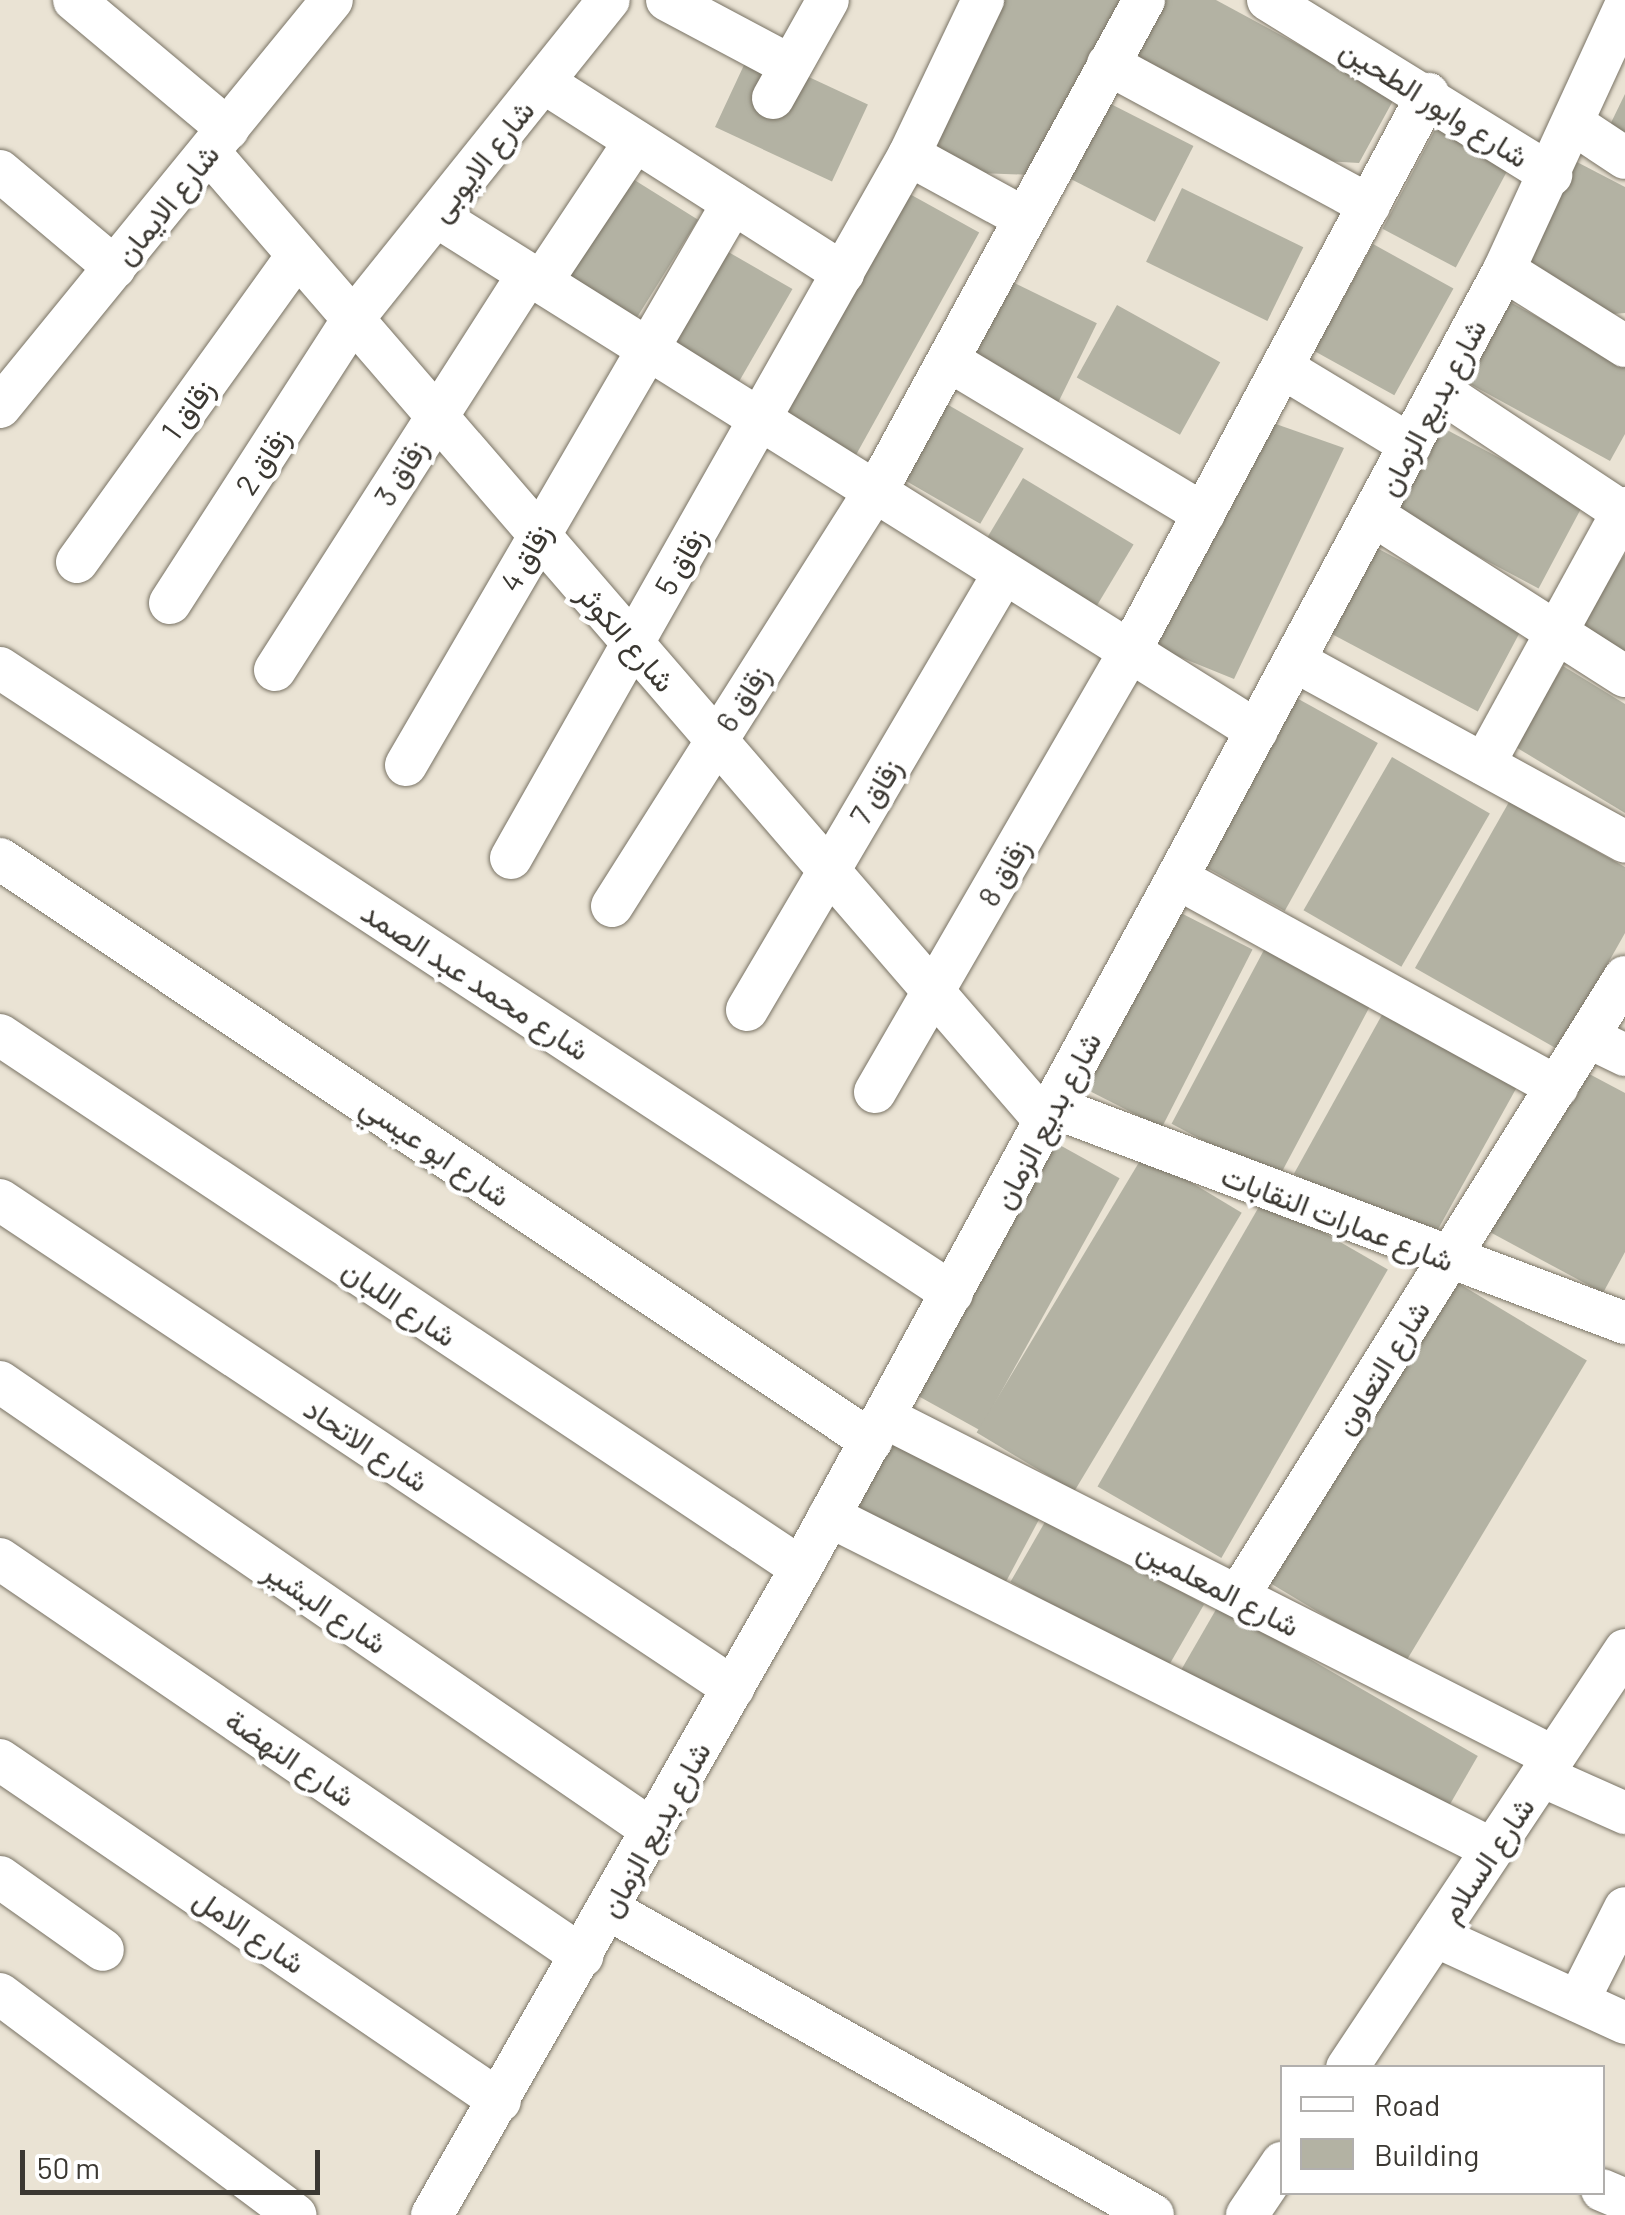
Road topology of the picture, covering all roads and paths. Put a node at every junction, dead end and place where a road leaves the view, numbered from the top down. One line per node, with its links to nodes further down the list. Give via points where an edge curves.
1 (74, 0): 14 (street, شارع الكوثر)
2 (332, 0): 14 (street, شارع الايمان)
3 (609, 0): 11 (street, شارع الايوبى)
4 (667, 0): 5 (street, via 782,82)
5 (828, 0)
6 (983, 0): 16 (street, زقاق 5)
7 (1144, 0): 10 (street, زقاق 6)
8 (1268, 0): 12 (street, شارع وابور الطحين)
9 (1625, 7): 13 (street, شارع بديع الزمان)
10 (1108, 64): 21 (street); 23 (street, زقاق 6)
11 (543, 82): 15 (street); 22 (street, شارع الايوبى)
12 (1428, 94): 19 (street, شارع وابور الطحين); 21 (street, زقاق 8)
13 (1574, 124): 17 (street); 19 (street, شارع بديع الزمان)
14 (218, 140): 24 (street, شارع الكوثر); 25 (street, شارع الايمان)
15 (635, 141): 20 (street); 28 (street, زقاق 3)
16 (910, 154): 23 (street); 27 (street, زقاق 5)
17 (1625, 158)
18 (0, 171): 25 (street)
19 (1550, 174): 26 (street, شارع بديع الزمان)
20 (733, 203): 27 (street); 31 (street, زقاق 4)
21 (1369, 205): 33 (street, زقاق 8)
22 (436, 216): 28 (street); 29 (street, شارع الايوبى)
23 (1024, 218): 32 (street, زقاق 6)
24 (298, 255): 29 (street, شارع الكوثر); 44 (street, زقاق 1)
25 (115, 268): 35 (street, شارع الايمان)
26 (1504, 270): 30 (street); 34 (street, شارع بديع الزمان)
27 (843, 273): 37 (street, زقاق 5)
28 (535, 278): 31 (street); 36 (street, زقاق 3)
29 (353, 319): 36 (street, شارع الكوثر); 46 (street, زقاق 2)
30 (1625, 346)
31 (648, 350): 37 (street); 43 (street, زقاق 4)
32 (951, 362): 39 (street, زقاق 6); 41 (street)
33 (1284, 368): 38 (street); 41 (street, زقاق 8)
34 (1440, 390): 38 (street, شارع بديع الزمان); 40 (street)
35 (0, 407)
36 (436, 414): 43 (street, شارع الكوثر); 52 (street, زقاق 3)
37 (761, 420): 39 (street); 48 (street, زقاق 5)
38 (1410, 446): 42 (street, شارع بديع الزمان)
39 (874, 491): 45 (street); 55 (street, زقاق 6)
40 (1624, 512): 47 (street)
41 (1204, 514): 49 (street, زقاق 8)
42 (1372, 516): 47 (street); 50 (street, شارع بديع الزمان)
43 (538, 534): 48 (street, شارع الكوثر); 57 (street, زقاق 4)
44 (77, 562)
45 (1004, 572): 49 (street); 61 (street, زقاق 7)
46 (170, 603)
47 (1556, 632): 53 (street); 56 (street)
48 (632, 642): 55 (street, شارع الكوثر); 59 (street, زقاق 5)
49 (1130, 651): 54 (street); 65 (street, زقاق 8)
50 (1295, 661): 54 (street, شارع بديع الزمان); 56 (street)
51 (0, 668): 74 (street, شارع محمد عبد الصمد)
52 (275, 670)
53 (1625, 676)
54 (1257, 731): 62 (street, شارع بديع الزمان)
55 (716, 739): 61 (street, شارع الكوثر); 63 (street, زقاق 6)
56 (1484, 764): 58 (street)
57 (406, 766)
58 (1625, 842)
59 (510, 858)
60 (0, 859): 77 (street, شارع ابو عيسي)
61 (828, 870): 65 (street, شارع الكوثر); 66 (street, زقاق 7)
62 (1177, 878): 69 (street); 71 (street, شارع بديع الزمان)
63 (612, 906)
64 (1625, 978): 68 (street, شارع التعاون)
65 (934, 992): 70 (street, زقاق 8); 71 (street, شارع الكوثر)
66 (747, 1010)
67 (0, 1035): 80 (street, شارع اللبان)
68 (1606, 1046): 69 (street, شارع التعاون)
69 (1556, 1087): 73 (street, شارع التعاون)
70 (875, 1092)
71 (1049, 1114): 73 (street, شارع عمارات النقابات); 74 (street, شارع بديع الزمان)
72 (0, 1200): 83 (street, شارع الاتحاد)
73 (1448, 1260): 75 (street, شارع عمارات النقابات); 81 (street, شارع التعاون)
74 (952, 1294): 77 (street, شارع بديع الزمان)
75 (1625, 1323)
76 (0, 1382): 87 (street, شارع البشير)
77 (878, 1429): 78 (street, شارع بديع الزمان); 81 (street, شارع المعلمين)
78 (829, 1516): 80 (street, شارع بديع الزمان); 88 (street)
79 (0, 1558): 94 (street, شارع النهضة)
80 (801, 1568): 83 (street, شارع بديع الزمان)
81 (1238, 1596): 85 (street, شارع المعلمين)
82 (1621, 1662): 85 (street, شارع السلام)
83 (734, 1688): 87 (street, شارع بديع الزمان)
84 (0, 1760): 99 (street, شارع الامل)
85 (1548, 1766): 86 (street, شارع المعلمين); 88 (street, شارع السلام)
86 (1625, 1813)
87 (652, 1830): 91 (street, شارع بديع الزمان)
88 (1492, 1849): 92 (street, شارع السلام)
89 (0, 1877): 93 (street)
90 (1625, 1908): 96 (street)
91 (608, 1910): 94 (street, شارع بديع الزمان); 103 (street)
92 (1434, 1936): 96 (street); 98 (street, شارع السلام)
93 (103, 1950)
94 (582, 1956): 99 (street, شارع بديع الزمان)
95 (0, 1994): 101 (street)
96 (1578, 2001): 97 (street)
97 (1625, 2022)
98 (1348, 2065)
99 (500, 2101): 102 (street, شارع بديع الزمان)
100 (1280, 2166): 104 (street)
101 (295, 2215)
102 (432, 2215)
103 (1152, 2215)
104 (1248, 2215)

